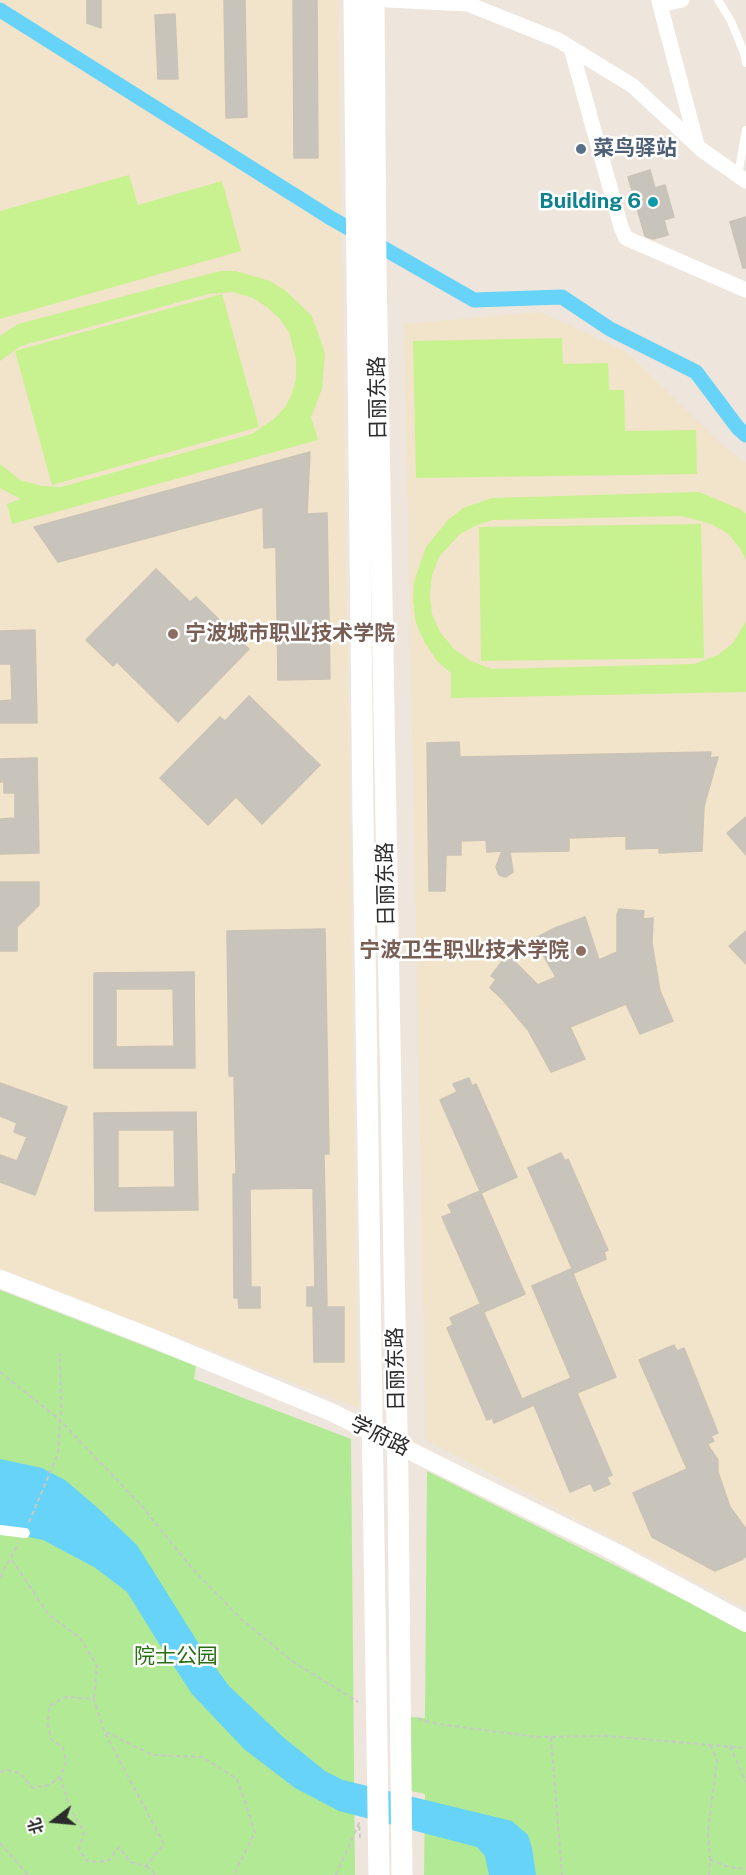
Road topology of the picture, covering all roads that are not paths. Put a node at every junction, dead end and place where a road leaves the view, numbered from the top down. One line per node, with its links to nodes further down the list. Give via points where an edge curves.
1 (354, 0): 12 (main road, 日丽东路, via 356,208)
2 (374, 0): 12 (main road, 日丽东路, via 376,218)
3 (388, 0): 7 (street, via 468,4)
4 (682, 0): 6 (street)
5 (718, 0): 8 (lane, via 731,21)
6 (659, 3): 10 (street)
7 (571, 48): 10 (street, via 633,86); 13 (street, via 626,238)
8 (746, 63)
9 (746, 130): 11 (lane)
10 (698, 146): 11 (street)
11 (742, 178)
12 (366, 266): 15 (main road, 日丽东路); 16 (main road, 日丽东路)
13 (746, 290)
14 (0, 1279): 15 (street, 学府路, via 147,1336)
15 (373, 1433): 16 (street, 学府路); 20 (main road, 日丽东路, via 378,1767 370,1846)
16 (397, 1445): 19 (street, 学府路, via 615,1552); 21 (main road, 日丽东路)
17 (26, 1529): 18 (street)
18 (0, 1530)
19 (746, 1623)
20 (380, 1875)
21 (402, 1875)

